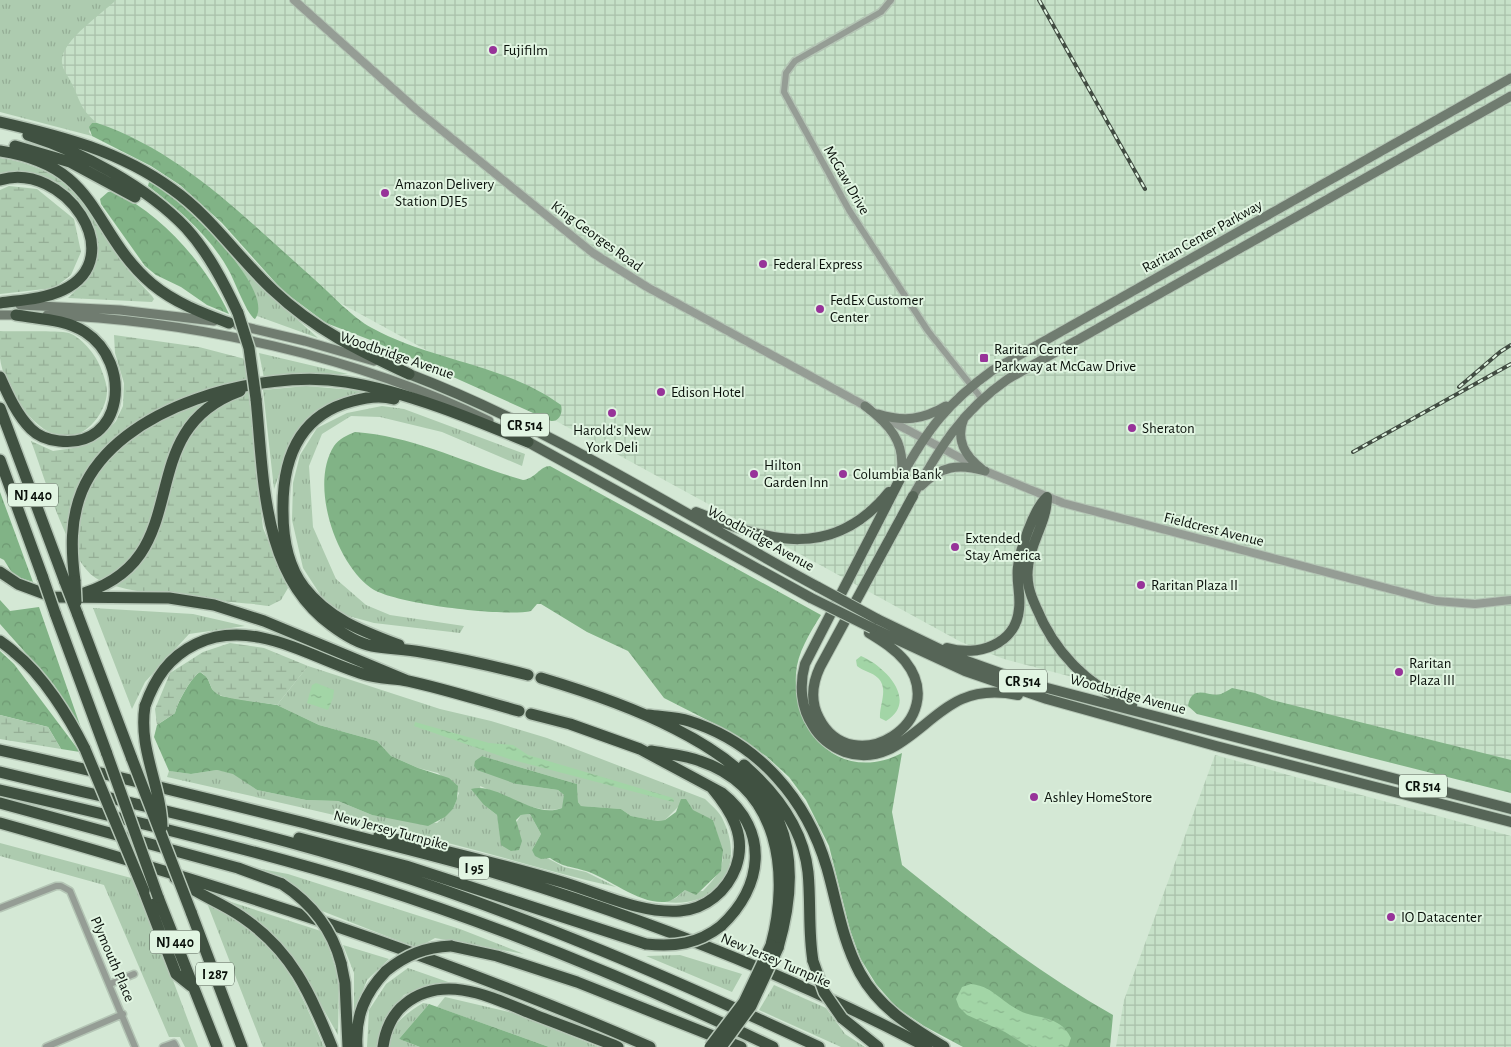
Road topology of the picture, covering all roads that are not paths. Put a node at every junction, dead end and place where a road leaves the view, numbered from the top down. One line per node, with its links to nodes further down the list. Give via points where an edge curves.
1 (294, 0): 21 (street, King Georges Road, via 418,111 593,254)
2 (891, 0): 18 (street, McGaw Drive, via 883,11 795,61 786,73 784,92 849,210 928,331)
3 (1511, 78): 18 (main road, Raritan Center Parkway, via 1045,338)
4 (1511, 96): 20 (main road, Raritan Center Parkway, via 1029,366)
5 (0, 122): 15 (highway, via 84,143 151,175 194,206 272,290 310,322 350,347)
6 (0, 127): 10 (highway, via 74,154 122,179 168,210 187,229)
7 (0, 145): 10 (highway, via 19,146 62,159 118,186 182,232)
8 (0, 151): 14 (highway, via 18,153 64,174 97,209 124,252 151,283 182,305)
9 (0, 180): 11 (highway, via 31,178 58,190 86,223 91,248 84,272 65,289)
10 (220, 276): 44 (highway, bridge, via 238,313 249,348 269,521 275,544 294,586 322,619 356,641)
11 (0, 304): 14 (main road, Woodbridge Avenue / CR 514, via 120,310)
12 (0, 315): 13 (main road, Woodbridge Avenue / CR 514)
13 (16, 315): 16 (highway, via 70,324 95,340 111,363 115,407 109,419 90,435 65,442 53,440 28,426); 27 (main road, Woodbridge Avenue / CR 514, via 74,316 159,324 282,350 373,374 431,395)
14 (229, 323): 15 (main road, Woodbridge Avenue / CR 514, via 322,346)
15 (409, 374): 32 (main road, Woodbridge Avenue / CR 514, via 477,401)
16 (0, 377)
17 (271, 383): 23 (highway, via 344,381 379,388); 36 (highway, via 237,386 182,404 150,421 107,454 88,478 77,505); 39 (highway, via 231,395 195,420 174,453 158,519 139,558 110,582)
18 (972, 385): 19 (main road, Raritan Center Parkway); 20 (street, McGaw Drive)
19 (960, 396): 24 (main road, via 916,419 896,419); 26 (main road, Raritan Center Parkway)
20 (982, 399): 25 (main road, Raritan Center Parkway)
21 (865, 406): 24 (street, King Georges Road); 31 (main road, via 898,440 902,460)
22 (0, 408): 36 (highway, NJ 440)
23 (442, 410): 27 (highway); 44 (highway, via 386,397 370,397 336,406 316,418 300,436 286,465 283,485 286,545 303,586 329,613 352,627)
24 (878, 414): 26 (street, King Georges Road)
25 (966, 414): 28 (main road, Raritan Center Parkway); 30 (main road, via 961,429 962,445 969,457)
26 (923, 438): 28 (street, Fieldcrest Avenue); 31 (main road, Raritan Center Parkway)
27 (528, 442): 41 (main road, Woodbridge Avenue / CR 514, bridge, via 811,598)
28 (940, 448): 30 (street, Fieldcrest Avenue); 33 (main road, Raritan Center Parkway)
29 (0, 460): 72 (highway, NJ 440, bridge)
30 (985, 471): 33 (main road, via 948,467 932,476); 34 (street, Fieldcrest Avenue)
31 (900, 479): 32 (main road, via 855,525 832,535 806,539 772,537 739,529); 49 (main road, via 805,664 802,700 814,728 823,739 840,750 871,755 895,747 950,705 977,694 1006,693)
32 (636, 485): 41 (main road, Woodbridge Avenue / CR 514, bridge, via 818,587)
33 (913, 496): 41 (main road, via 820,667 813,686 814,706 824,726 840,739 861,746 878,744 897,734 911,717 917,698 914,678 906,663)
34 (1047, 497): 40 (street, Fieldcrest Avenue, via 1106,516 1436,600 1476,604); 41 (main road, via 1036,511 1020,557 1017,618 1001,642 979,651 957,650); 53 (main road, via 1046,512 1029,559 1027,575 1029,591 1048,634 1071,664 1100,688 1132,705)
35 (0, 572): 38 (highway)
36 (70, 581): 66 (highway, NJ 440, bridge, via 77,613)
37 (0, 583): 38 (highway, via 30,595)
38 (42, 594): 39 (highway)
39 (63, 598): 48 (highway, via 169,598 214,605 264,621)
40 (1511, 600)
41 (872, 627): 49 (main road, Woodbridge Avenue / CR 514, via 977,675); 53 (main road, Woodbridge Avenue / CR 514, via 1004,675)
42 (0, 632): 45 (highway)
43 (0, 641): 45 (highway)
44 (417, 651): 46 (highway)
45 (15, 653): 72 (highway, bridge, via 51,694 76,731 176,974)
46 (528, 675)
47 (541, 678): 52 (highway, via 602,697)
48 (408, 681): 50 (highway); 66 (highway, bridge, via 365,675 265,638 229,635 200,642 176,655 156,680 143,719 144,745 162,807)
49 (1082, 709): 62 (main road, Woodbridge Avenue / CR 514)
50 (519, 710)
51 (531, 714): 55 (highway)
52 (648, 716): 54 (highway); 93 (highway, via 690,722 723,736 756,758 783,783 815,833 846,941 860,973 893,1013)
53 (1178, 722): 61 (main road, Woodbridge Avenue / CR 514)
54 (691, 738): 69 (highway, via 740,772 779,820 790,883 784,927); 91 (highway, bridge, via 710,743 744,765 792,821 808,872 813,961 824,992 842,1018)
55 (640, 749): 58 (highway); 69 (highway, via 709,764 741,786 761,809 776,843 780,865)
56 (0, 750): 64 (highway, New Jersey Turnpike / I 95)
57 (0, 772): 65 (highway, I 95)
58 (712, 788): 64 (highway, via 735,820 740,847 737,863 732,877 712,899 681,911 647,908 514,868 376,834); 65 (highway, bridge, via 733,802 743,814 755,845 755,861 749,890 733,915 710,934 681,945 646,944 370,856 290,836)
59 (0, 790): 89 (highway, via 185,834 446,911 581,962)
60 (0, 804): 81 (highway, bridge, via 238,868 282,884 322,921 338,950 345,983)
61 (1511, 809)
62 (1511, 822)
63 (0, 823): 67 (highway)
64 (348, 834): 92 (highway, New Jersey Turnpike / I 95, via 493,873 627,917 749,964)
65 (259, 835): 90 (highway, I 95, via 378,868 527,920)
66 (163, 836): 79 (highway, I 287, bridge)
67 (162, 868): 80 (highway, via 186,886 242,917 275,944 302,979); 85 (highway, via 487,981)
68 (0, 908): 71 (street, Plymouth Place, via 61,886 74,897)
69 (774, 947): 86 (highway, bridge, via 744,1002); 87 (highway, bridge, via 751,1006)
70 (134, 974): 71 (street)
71 (110, 984): 73 (street, Plymouth Place)
72 (192, 987): 78 (highway, NJ 440)
73 (123, 1014): 74 (street); 75 (street, Plymouth Place)
74 (46, 1047)
75 (135, 1047)
76 (163, 1047): 77 (street, via 174,1043)
77 (176, 1047)
78 (217, 1047)
79 (242, 1047)
80 (332, 1047)
81 (348, 1047)
82 (357, 1047): 88 (highway, bridge, via 362,1006 386,971 408,955 451,946 497,956 577,982)
83 (383, 1047): 84 (highway, via 387,1028 402,1006 426,991 452,988 483,995)
84 (618, 1047)
85 (650, 1047)
86 (710, 1047)
87 (721, 1047)
88 (741, 1047)
89 (773, 1047)
90 (819, 1047)
91 (878, 1047)
92 (927, 1047)
93 (944, 1047)

